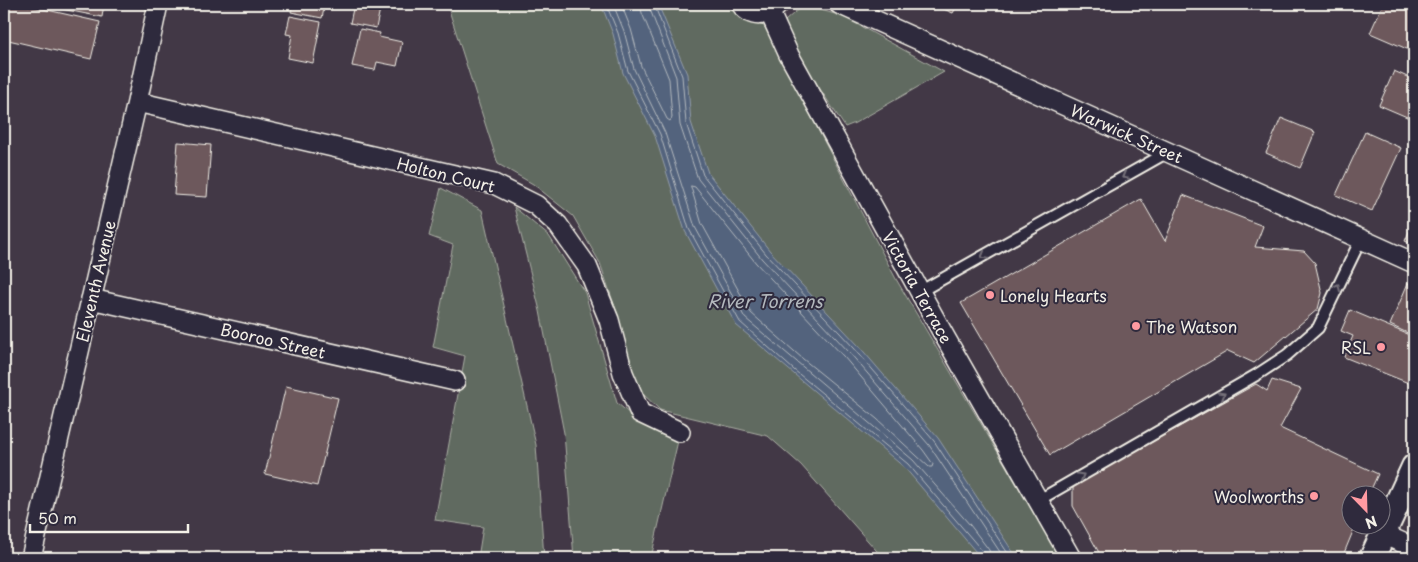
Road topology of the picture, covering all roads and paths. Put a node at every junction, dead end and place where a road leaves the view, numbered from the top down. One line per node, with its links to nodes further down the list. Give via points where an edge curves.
1 (158, 4): 5 (street, Eleventh Avenue)
2 (741, 4): 4 (street, via 754,15)
3 (840, 4): 6 (street, Warwick Street)
4 (774, 8): 9 (street, Victoria Terrace, via 789,55)
5 (138, 102): 10 (street, Eleventh Avenue); 12 (street, Holton Court, via 494,184 536,205 558,225 587,266 640,413)
6 (1168, 152): 7 (street, Warwick Street); 9 (lane, one-way to 9)
7 (1361, 239): 8 (street, Warwick Street); 14 (lane, one-way to 7, via 1288,355 1318,328)
8 (1414, 263)
9 (921, 291): 14 (street, Victoria Terrace)
10 (91, 299): 11 (street, Booroo Street); 18 (street, Eleventh Avenue)
11 (456, 381)
12 (680, 432)
13 (1414, 467): 15 (street)
14 (1039, 500): 19 (street, Victoria Terrace)
15 (1390, 519)
16 (1383, 534): 17 (street); 20 (street)
17 (1414, 548)
18 (31, 558)
19 (1071, 558)
20 (1372, 558)

